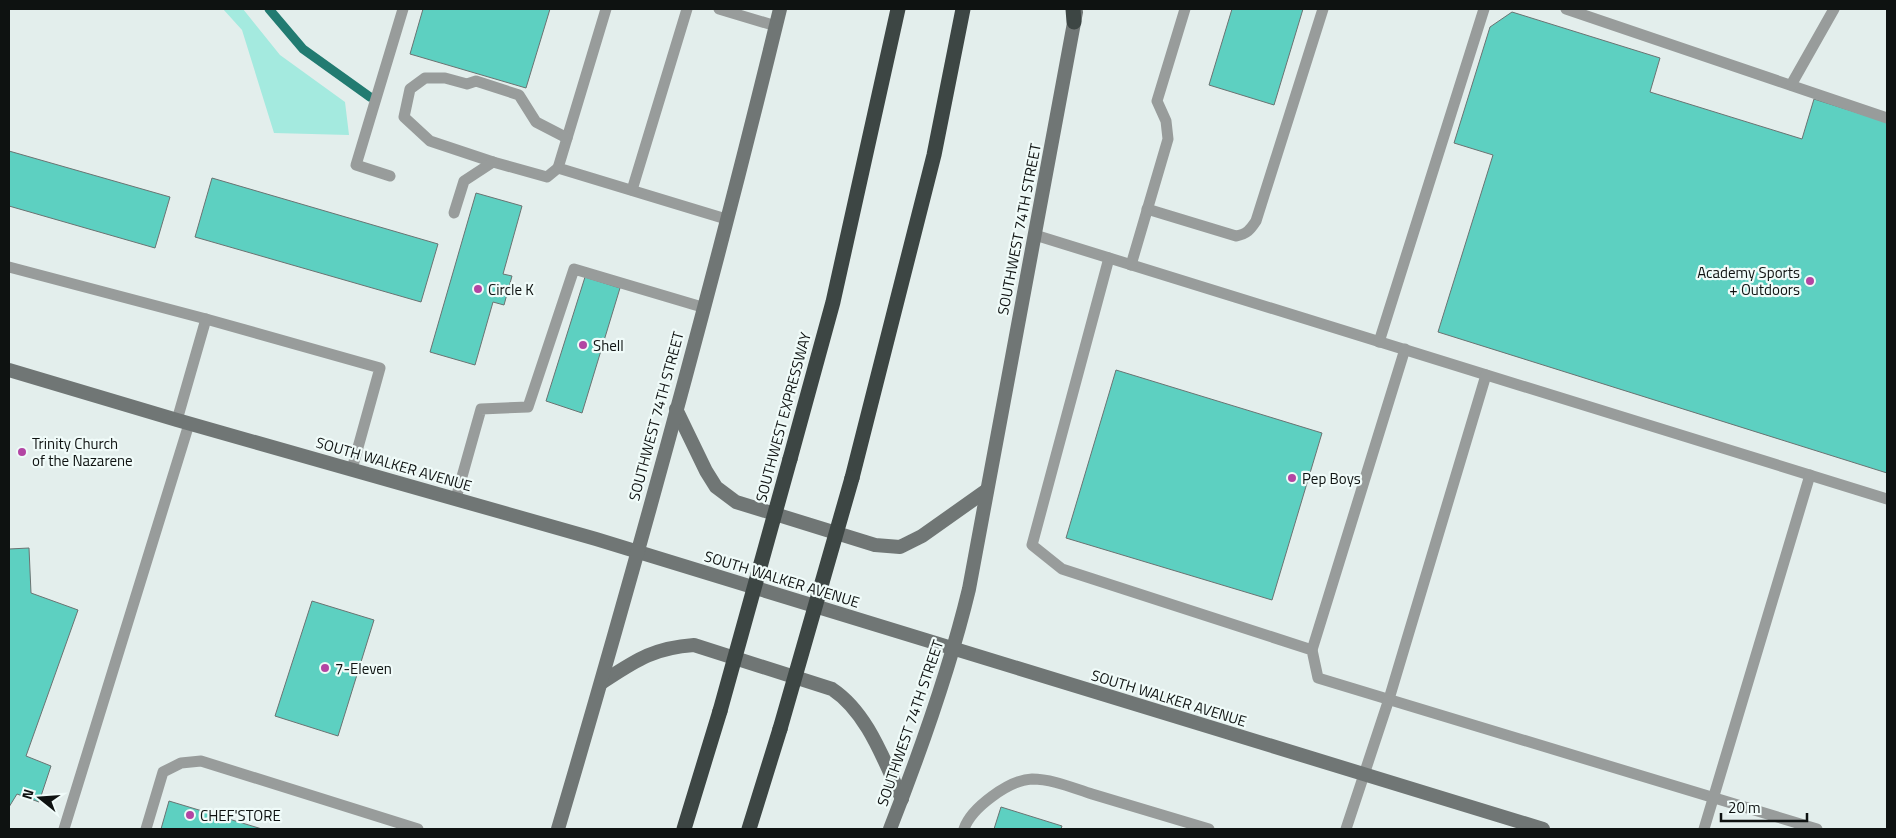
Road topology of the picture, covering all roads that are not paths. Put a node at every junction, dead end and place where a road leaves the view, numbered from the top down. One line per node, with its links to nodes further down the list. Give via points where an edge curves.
1 (403, 9): 20 (lane, via 356,165)
2 (606, 9): 17 (lane)
3 (687, 9): 21 (lane)
4 (719, 9): 14 (lane)
5 (780, 9): 14 (main road, SOUTHWEST 74TH STREET)
6 (898, 9): 54 (highway, SOUTHWEST EXPRESSWAY, bridge, via 833,302 720,711)
7 (963, 9): 55 (highway, bridge, via 934,155 852,478)
8 (1185, 9): 22 (lane, via 1157,101 1166,121 1168,139)
9 (1323, 9): 22 (lane, via 1256,221 1246,234 1236,236)
10 (1484, 9): 31 (lane)
11 (1566, 9): 15 (lane)
12 (1834, 9): 15 (lane)
13 (1075, 13): 25 (main road, SOUTHWEST 74TH STREET)
14 (776, 26): 24 (main road, SOUTHWEST 74TH STREET)
15 (1791, 85): 16 (lane)
16 (1887, 118)
17 (567, 138): 18 (lane, via 536,122 519,95 476,81 467,84 445,78 425,78 410,89 404,117 430,141); 19 (lane)
18 (493, 162): 19 (lane, via 547,177); 23 (lane, via 464,180)
19 (558, 168): 21 (lane)
20 (390, 176)
21 (632, 190): 24 (lane)
22 (1146, 209): 27 (lane)
23 (454, 213)
24 (726, 218): 29 (main road, SOUTHWEST 74TH STREET)
25 (1034, 235): 26 (lane); 39 (main road, SOUTHWEST 74TH STREET)
26 (1109, 258): 27 (lane); 44 (lane, via 1032,545 1062,569)
27 (1130, 265): 31 (lane)
28 (9, 268): 30 (lane)
29 (702, 307): 35 (main road, SOUTHWEST 74TH STREET); 40 (lane, via 574,269 528,407 481,409)
30 (206, 319): 36 (lane); 37 (lane, via 380,368)
31 (1379, 342): 32 (lane)
32 (1404, 349): 34 (lane); 44 (lane)
33 (9, 370): 36 (main road, SOUTH WALKER AVENUE)
34 (1486, 375): 38 (lane); 46 (lane)
35 (676, 409): 39 (main road, via 706,472 716,487 736,502 875,545 900,547 922,536); 42 (main road, SOUTHWEST 74TH STREET)
36 (183, 422): 37 (main road, SOUTH WALKER AVENUE); 50 (lane)
37 (352, 469): 40 (main road, SOUTH WALKER AVENUE)
38 (1810, 475): 41 (lane); 48 (lane)
39 (987, 490): 43 (main road, SOUTHWEST 74TH STREET)
40 (456, 498): 42 (main road, SOUTH WALKER AVENUE)
41 (1887, 499)
42 (637, 552): 43 (main road, SOUTH WALKER AVENUE); 45 (main road, SOUTHWEST 74TH STREET)
43 (955, 648): 47 (main road, SOUTH WALKER AVENUE); 49 (main road, SOUTHWEST 74TH STREET)
44 (1312, 650): 46 (lane, via 1318,678)
45 (601, 683): 49 (main road, via 644,656 676,646 694,645 832,689 844,697 860,716); 53 (main road, SOUTHWEST 74TH STREET)
46 (1389, 699): 47 (lane); 48 (lane)
47 (1363, 774): 59 (lane); 60 (main road, SOUTH WALKER AVENUE)
48 (1713, 798): 61 (lane); 62 (lane)
49 (902, 799): 56 (main road, SOUTHWEST 74TH STREET)
50 (64, 829)
51 (146, 829): 52 (lane, via 163,772 181,763 201,761)
52 (413, 829)
53 (558, 829)
54 (684, 829)
55 (749, 829)
56 (890, 829)
57 (964, 829): 58 (lane, via 966,822 984,802 1007,788 1032,779 1060,784)
58 (1209, 829)
59 (1346, 829)
60 (1543, 829)
61 (1704, 829)
62 (1817, 829)

